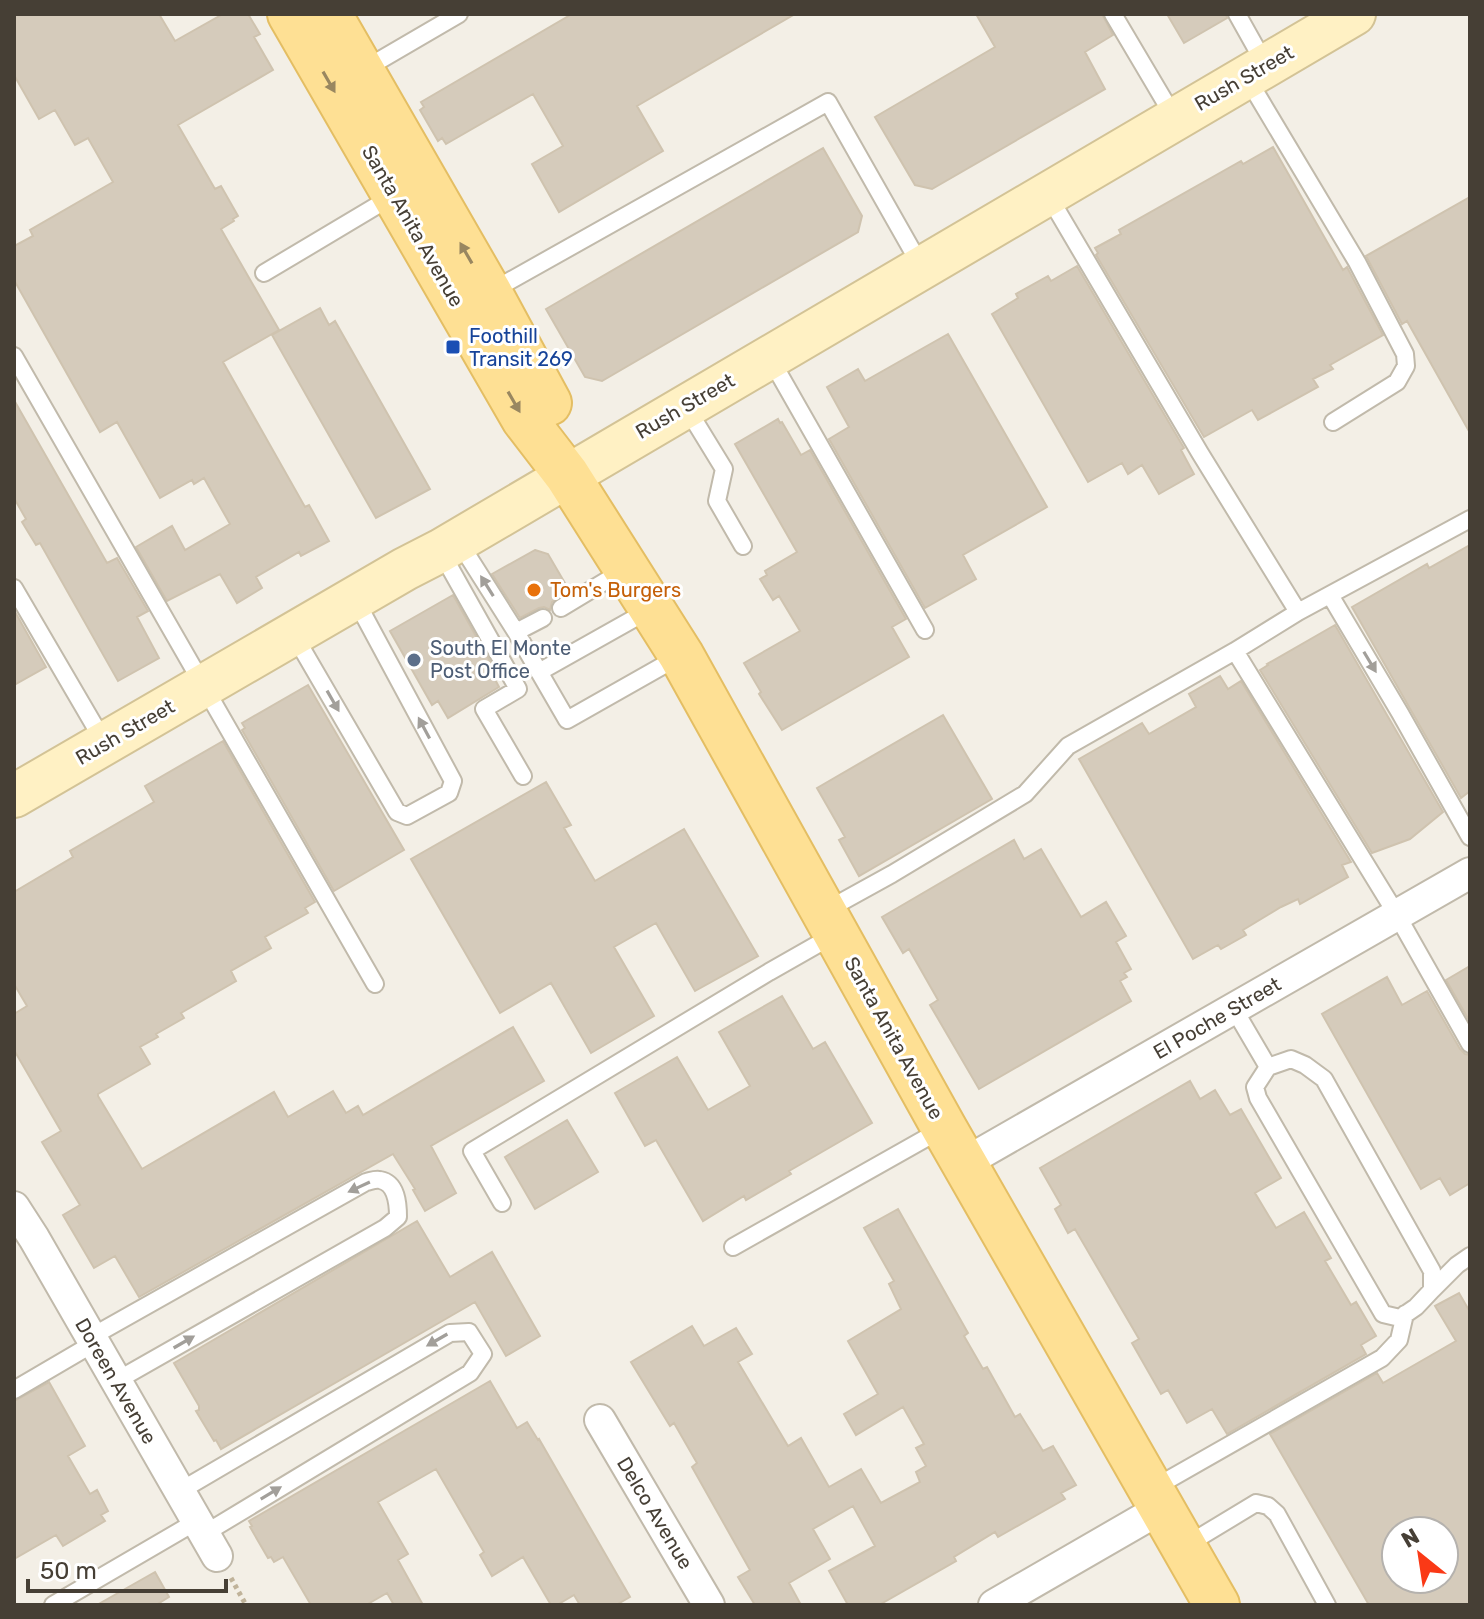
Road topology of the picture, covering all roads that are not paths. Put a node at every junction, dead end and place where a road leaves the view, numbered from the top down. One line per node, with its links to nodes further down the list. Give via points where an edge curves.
1 (290, 14): 11 (main road, Santa Anita Avenue, one-way to 11)
2 (329, 14): 7 (main road, Santa Anita Avenue)
3 (459, 14): 7 (lane)
4 (1113, 14): 9 (lane)
5 (1237, 14): 8 (lane)
6 (1354, 14): 8 (street, Rush Street)
7 (362, 71): 14 (main road, Santa Anita Avenue, one-way to 7)
8 (1256, 71): 9 (street, Rush Street); 18 (lane, via 1405,354 1406,366 1397,382)
9 (1175, 119): 10 (street, Rush Street)
10 (1047, 194): 12 (street, Rush Street); 29 (lane)
11 (395, 195): 13 (lane); 19 (main road, Santa Anita Avenue, one-way to 19, via 524,419)
12 (922, 267): 14 (lane, via 828,102); 16 (street, Rush Street)
13 (264, 273)
14 (489, 292): 19 (main road, Santa Anita Avenue, via 554,412)
15 (14, 356): 37 (lane)
16 (770, 356): 17 (street, Rush Street); 31 (lane)
17 (685, 406): 19 (street, Rush Street); 22 (lane, via 724,469 717,501)
18 (1333, 422)
19 (567, 475): 21 (street, Rush Street); 23 (main road, Santa Anita Avenue)
20 (1470, 519): 25 (lane)
21 (449, 545): 26 (street, Rush Street); 32 (lane, one-way to 21); 39 (lane, via 518,689 484,709)
22 (743, 546)
23 (626, 569): 27 (lane); 28 (main road, Santa Anita Avenue)
24 (14, 588): 38 (lane)
25 (1330, 595): 29 (lane); 41 (lane, one-way to 41)
26 (355, 599): 33 (street, Rush Street); 33 (lane, one-way to 26, via 397,812 407,816 449,793 453,781)
27 (561, 608)
28 (652, 608): 35 (main road, Santa Anita Avenue); 36 (lane)
29 (1298, 612): 34 (lane)
30 (543, 618): 32 (lane)
31 (925, 630)
32 (516, 632): 36 (lane)
33 (293, 634): 37 (street, Rush Street)
34 (1235, 651): 43 (lane); 44 (lane, via 1068,746 1025,794 892,874)
35 (681, 655): 36 (lane, via 567,720); 44 (main road, Santa Anita Avenue)
36 (539, 672)
37 (204, 686): 38 (street, Rush Street); 45 (lane)
38 (105, 744): 40 (street, Rush Street)
39 (523, 776)
40 (14, 796)
41 (1470, 837)
42 (1470, 873): 43 (street, El Poche Street)
43 (1397, 915): 46 (street, El Poche Street); 47 (lane)
44 (830, 923): 49 (main road, Santa Anita Avenue); 50 (lane, via 769,972 472,1151)
45 (375, 984)
46 (1234, 1009): 48 (lane); 49 (street, El Poche Street)
47 (1470, 1044)
48 (1268, 1067): 54 (lane, via 1291,1059 1324,1079 1432,1271); 55 (lane, via 1255,1087 1258,1098 1383,1314)
49 (954, 1145): 52 (lane); 61 (main road, Santa Anita Avenue)
50 (502, 1203)
51 (14, 1207): 56 (street, Doreen Avenue, via 29,1241)
52 (733, 1247)
53 (1470, 1256): 54 (lane)
54 (1432, 1290): 55 (lane)
55 (1405, 1314): 61 (lane, via 1399,1340 1382,1358)
56 (91, 1337): 57 (street, Doreen Avenue); 57 (lane, one-way to 56, via 385,1228 398,1217 391,1186 381,1180 366,1182); 58 (lane, via 84,1349)
57 (116, 1381): 60 (street, Doreen Avenue)
58 (14, 1390)
59 (600, 1420): 65 (street, Delco Avenue)
60 (180, 1491): 62 (street, Doreen Avenue); 62 (lane, one-way to 60, via 470,1373 483,1354 469,1332 450,1333)
61 (1156, 1498): 63 (main road, Santa Anita Avenue); 66 (street)
62 (206, 1537): 64 (lane)
63 (1184, 1547): 67 (main road, Santa Anita Avenue); 68 (lane, via 1256,1503 1268,1506)
64 (53, 1605)
65 (709, 1605)
66 (994, 1605)
67 (1217, 1605)
68 (1327, 1605)

